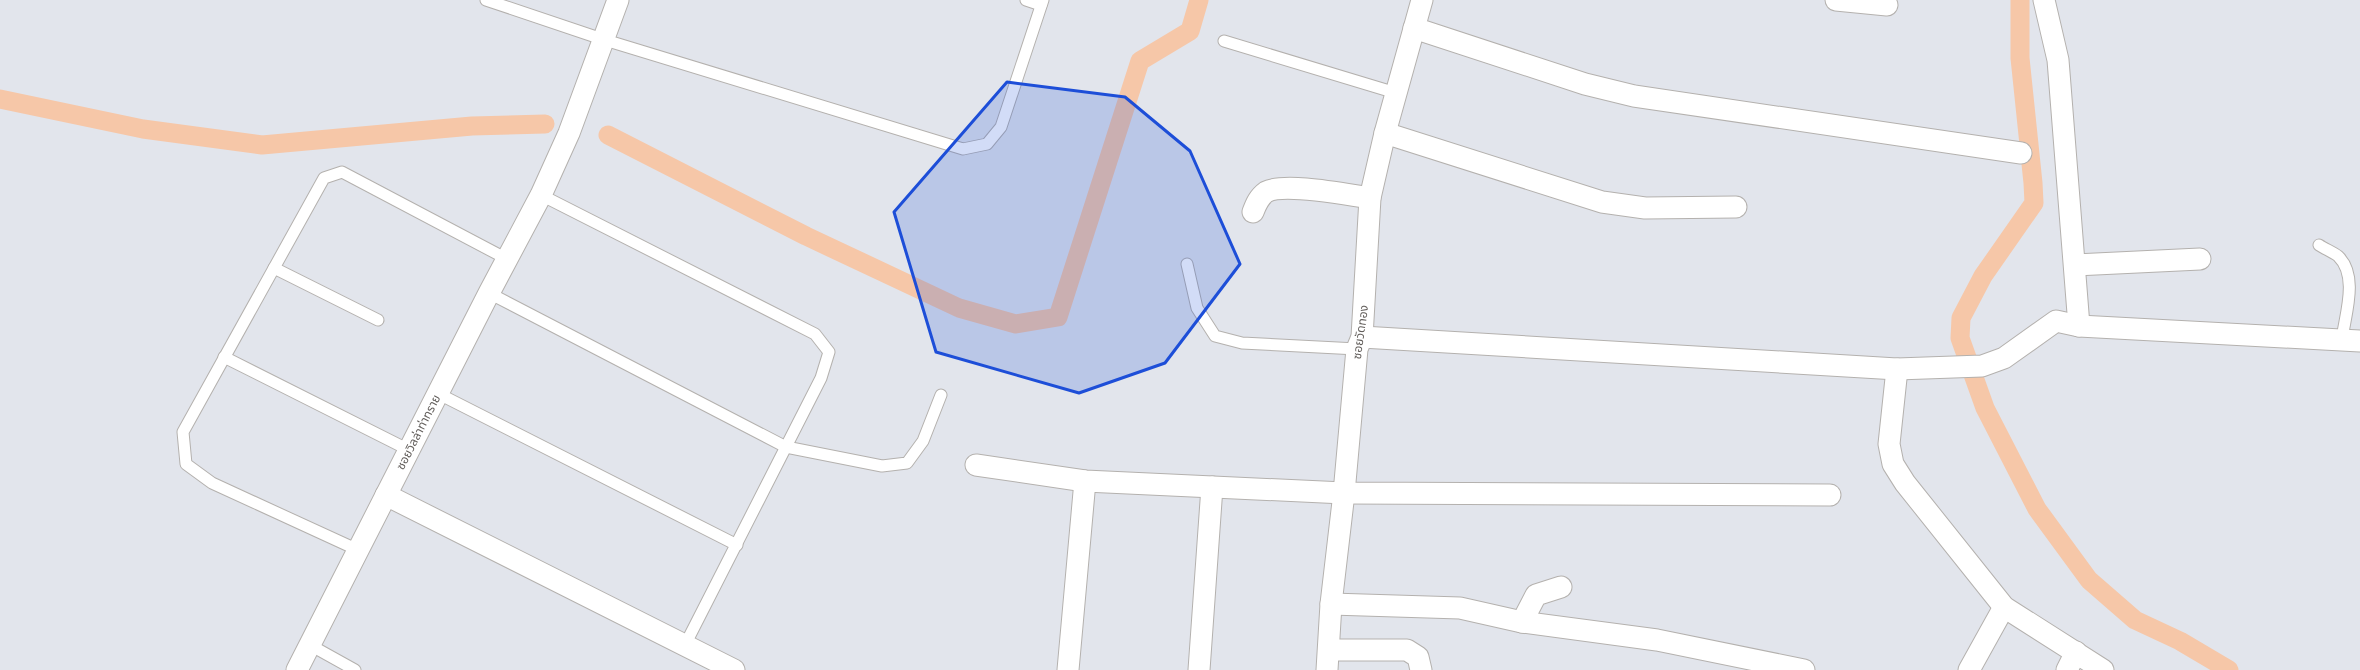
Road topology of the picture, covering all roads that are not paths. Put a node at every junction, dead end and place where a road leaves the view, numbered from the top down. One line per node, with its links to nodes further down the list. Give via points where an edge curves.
1 (486, 0): 10 (lane)
2 (618, 0): 10 (street, ซอยวิลล่าท่าทราย)
3 (1026, 0): 7 (lane)
4 (1422, 0): 9 (street, ซอยวัดทอง)
5 (1836, 0): 8 (street)
6 (2044, 0): 23 (street, via 2058,60)
7 (1042, 2): 10 (lane, via 1001,127 987,144 963,149)
8 (1887, 5)
9 (1414, 28): 12 (street, ซอยวัดทอง); 14 (street, via 1585,84 1634,96)
10 (605, 40): 15 (street, ซอยวิลล่าท่าทราย, via 569,133)
11 (1224, 41): 12 (lane)
12 (1396, 92): 13 (street, ซอยวัดทอง)
13 (1385, 133): 16 (street, ซอยวัดทอง); 17 (street, via 1602,202 1645,208)
14 (2021, 153)
15 (541, 195): 20 (street, ซอยวิลล่าท่าทราย); 34 (lane, via 815,334 829,352 821,378)
16 (1370, 198): 18 (street, via 1284,188 1267,192 1256,202); 29 (street, ซอยวัดทอง)
17 (1736, 207)
18 (1253, 212)
19 (2319, 245): 28 (lane, via 2338,256 2347,271 2350,285)
20 (507, 259): 24 (lane, via 342,172 324,178); 25 (street, ซอยวิลล่าท่าทราย)
21 (2200, 259): 23 (street)
22 (1187, 264): 29 (lane, via 1197,308 1215,336 1242,343)
23 (2075, 265): 27 (street)
24 (274, 268): 26 (lane); 30 (lane)
25 (489, 293): 32 (street, ซอยวิลล่าท่าทราย); 34 (lane)
26 (378, 320)
27 (2080, 326): 28 (street); 31 (street, via 2056,321 2004,358 1982,366)
28 (2351, 340)
29 (1359, 343): 31 (street); 39 (street, ซอยวัดทอง)
30 (224, 357): 35 (lane); 43 (lane, via 183,432 186,464 212,483)
31 (1896, 369): 46 (street, via 1889,444 1894,464 1906,483)
32 (438, 393): 35 (street, ซอยวิลล่าท่าทราย); 42 (lane)
33 (941, 395): 34 (lane, via 923,441 907,463 882,466)
34 (786, 447): 42 (lane)
35 (409, 450): 41 (street, ซอยวิลล่าท่าทราย)
36 (976, 465): 37 (street)
37 (1085, 481): 38 (street); 55 (street)
38 (1212, 487): 39 (street); 56 (street)
39 (1344, 493): 40 (street); 45 (street, ซอยวัดทอง)
40 (1830, 495)
41 (386, 496): 43 (street, ซอยวิลล่าท่าทราย); 49 (street)
42 (736, 545): 49 (lane)
43 (358, 550): 48 (street, ซอยวิลล่าท่าทราย)
44 (1561, 587): 47 (street, via 1536,595)
45 (1331, 604): 47 (street, via 1460,608); 50 (street, ซอยวัดทอง)
46 (2004, 607): 51 (street); 59 (street)
47 (1522, 622): 58 (street, via 1658,640)
48 (310, 645): 52 (street, ซอยวิลล่าท่าทราย); 53 (lane)
49 (685, 646): 54 (street)
50 (1328, 660): 57 (street, via 1407,650 1418,657)
51 (2072, 661): 60 (street)
52 (297, 670)
53 (355, 670)
54 (734, 670)
55 (1068, 670)
56 (1199, 670)
57 (1421, 670)
58 (1804, 670)
59 (1969, 670)
60 (2103, 670)

